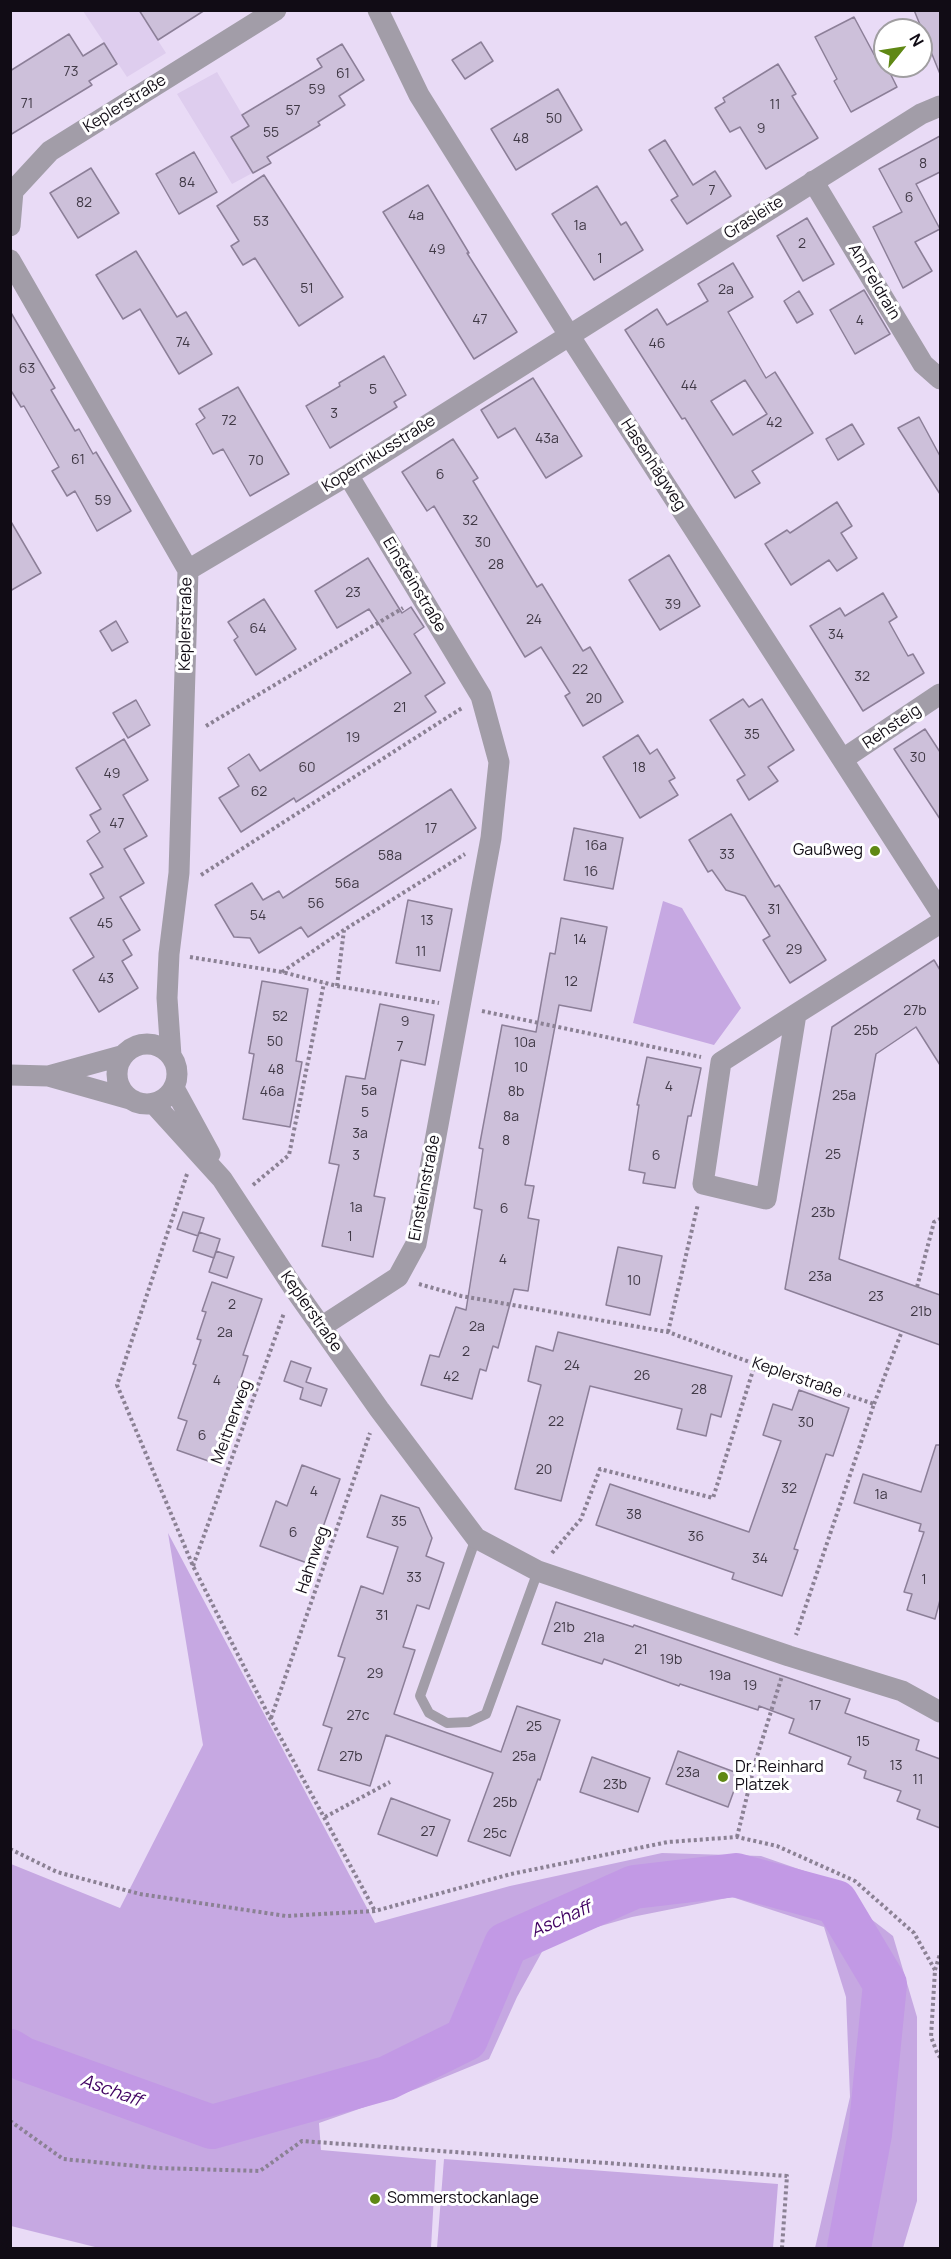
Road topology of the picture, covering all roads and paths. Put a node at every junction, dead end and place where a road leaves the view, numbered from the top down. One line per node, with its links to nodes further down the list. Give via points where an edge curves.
1 (276, 10): 5 (street, Keplerstraße, via 50,151 13,191)
2 (378, 10): 7 (street, Hasenhägweg, via 419,95)
3 (940, 106): 4 (street, Grasleite)
4 (813, 181): 7 (street, Grasleite); 8 (street, Am Feldrain, via 923,364)
5 (10, 225)
6 (10, 260): 10 (street, Keplerstraße)
7 (569, 335): 9 (street, Kopernikusstraße); 15 (street, Hasenhägweg)
8 (940, 379)
9 (348, 475): 10 (street, Kopernikusstraße); 11 (street, Einsteinstraße)
10 (188, 570): 14 (street, Keplerstraße)
11 (422, 597): 13 (street, Einsteinstraße); 14 (path)
12 (940, 694): 15 (street, Rehsteig)
13 (481, 696): 16 (street, Einsteinstraße, via 499,762); 17 (path)
14 (184, 739): 25 (street, Keplerstraße, via 179,873)
15 (843, 759): 18 (street, Hasenhägweg)
16 (491, 838): 20 (path); 26 (street, Einsteinstraße)
17 (203, 875)
18 (940, 911)
19 (940, 923): 27 (street)
20 (344, 930): 22 (path); 24 (path)
21 (191, 957): 22 (path)
22 (282, 972): 23 (path)
23 (324, 983): 24 (path); 39 (path, via 289,1155)
24 (337, 986): 26 (path)
25 (167, 998): 28 (street, Keplerstraße); 30 (street, Keplerstraße)
26 (460, 1007): 31 (path); 44 (street, Einsteinstraße, via 416,1244 398,1277)
27 (796, 1014): 31 (street); 38 (street, via 766,1199)
28 (146, 1044): 29 (street); 30 (street, via 156,1045)
29 (124, 1055): 33 (street); 35 (street, Keplerstraße, via 118,1079 126,1095)
30 (171, 1056): 34 (street, Keplerstraße, via 177,1071)
31 (721, 1062): 38 (street)
32 (10, 1075): 33 (street)
33 (48, 1076): 35 (street)
34 (174, 1088): 35 (street, via 161,1100); 37 (street, Keplerstraße)
35 (143, 1102): 36 (street, Keplerstraße)
36 (195, 1149): 37 (street, Keplerstraße); 52 (path, via 117,1384)
37 (222, 1179): 39 (street, Keplerstraße)
38 (703, 1184): 46 (path)
39 (236, 1199): 41 (street, Keplerstraße)
40 (940, 1219): 43 (path, via 934,1222)
41 (293, 1287): 44 (street, Keplerstraße); 52 (path, Meitnerweg)
42 (428, 1287): 46 (path, Keplerstraße)
43 (917, 1287)
44 (321, 1326): 49 (street, Keplerstraße)
45 (903, 1331): 48 (path)
46 (668, 1332): 47 (path, Keplerstraße)
47 (755, 1364): 48 (path, Keplerstraße); 50 (path, via 713,1498 600,1468 581,1519)
48 (874, 1404): 54 (path)
49 (379, 1409): 51 (street, Keplerstraße); 56 (path, Hahnweg)
50 (568, 1534)
51 (476, 1538): 53 (street, Keplerstraße); 53 (lane, via 420,1696 429,1713 447,1723 469,1722 486,1714)
52 (193, 1566): 56 (path)
53 (538, 1571): 54 (street, Keplerstraße)
54 (789, 1656): 55 (street, Keplerstraße); 59 (path, via 755,1763)
55 (939, 1705)
56 (270, 1718): 58 (path)
57 (390, 1782): 58 (path)
58 (325, 1817): 61 (path)
59 (737, 1837): 61 (path, via 668,1842 511,1874); 63 (path, via 777,1846 855,1881 914,1933)
60 (10, 1849): 61 (path, via 57,1872 140,1894 286,1916)
61 (375, 1911)
62 (940, 1954): 63 (path)
63 (935, 1970): 64 (path, via 931,2037)
64 (940, 2057)
65 (10, 2121): 66 (path, via 63,2159 158,2169 260,2171 302,2141 787,2176)
66 (782, 2248)

